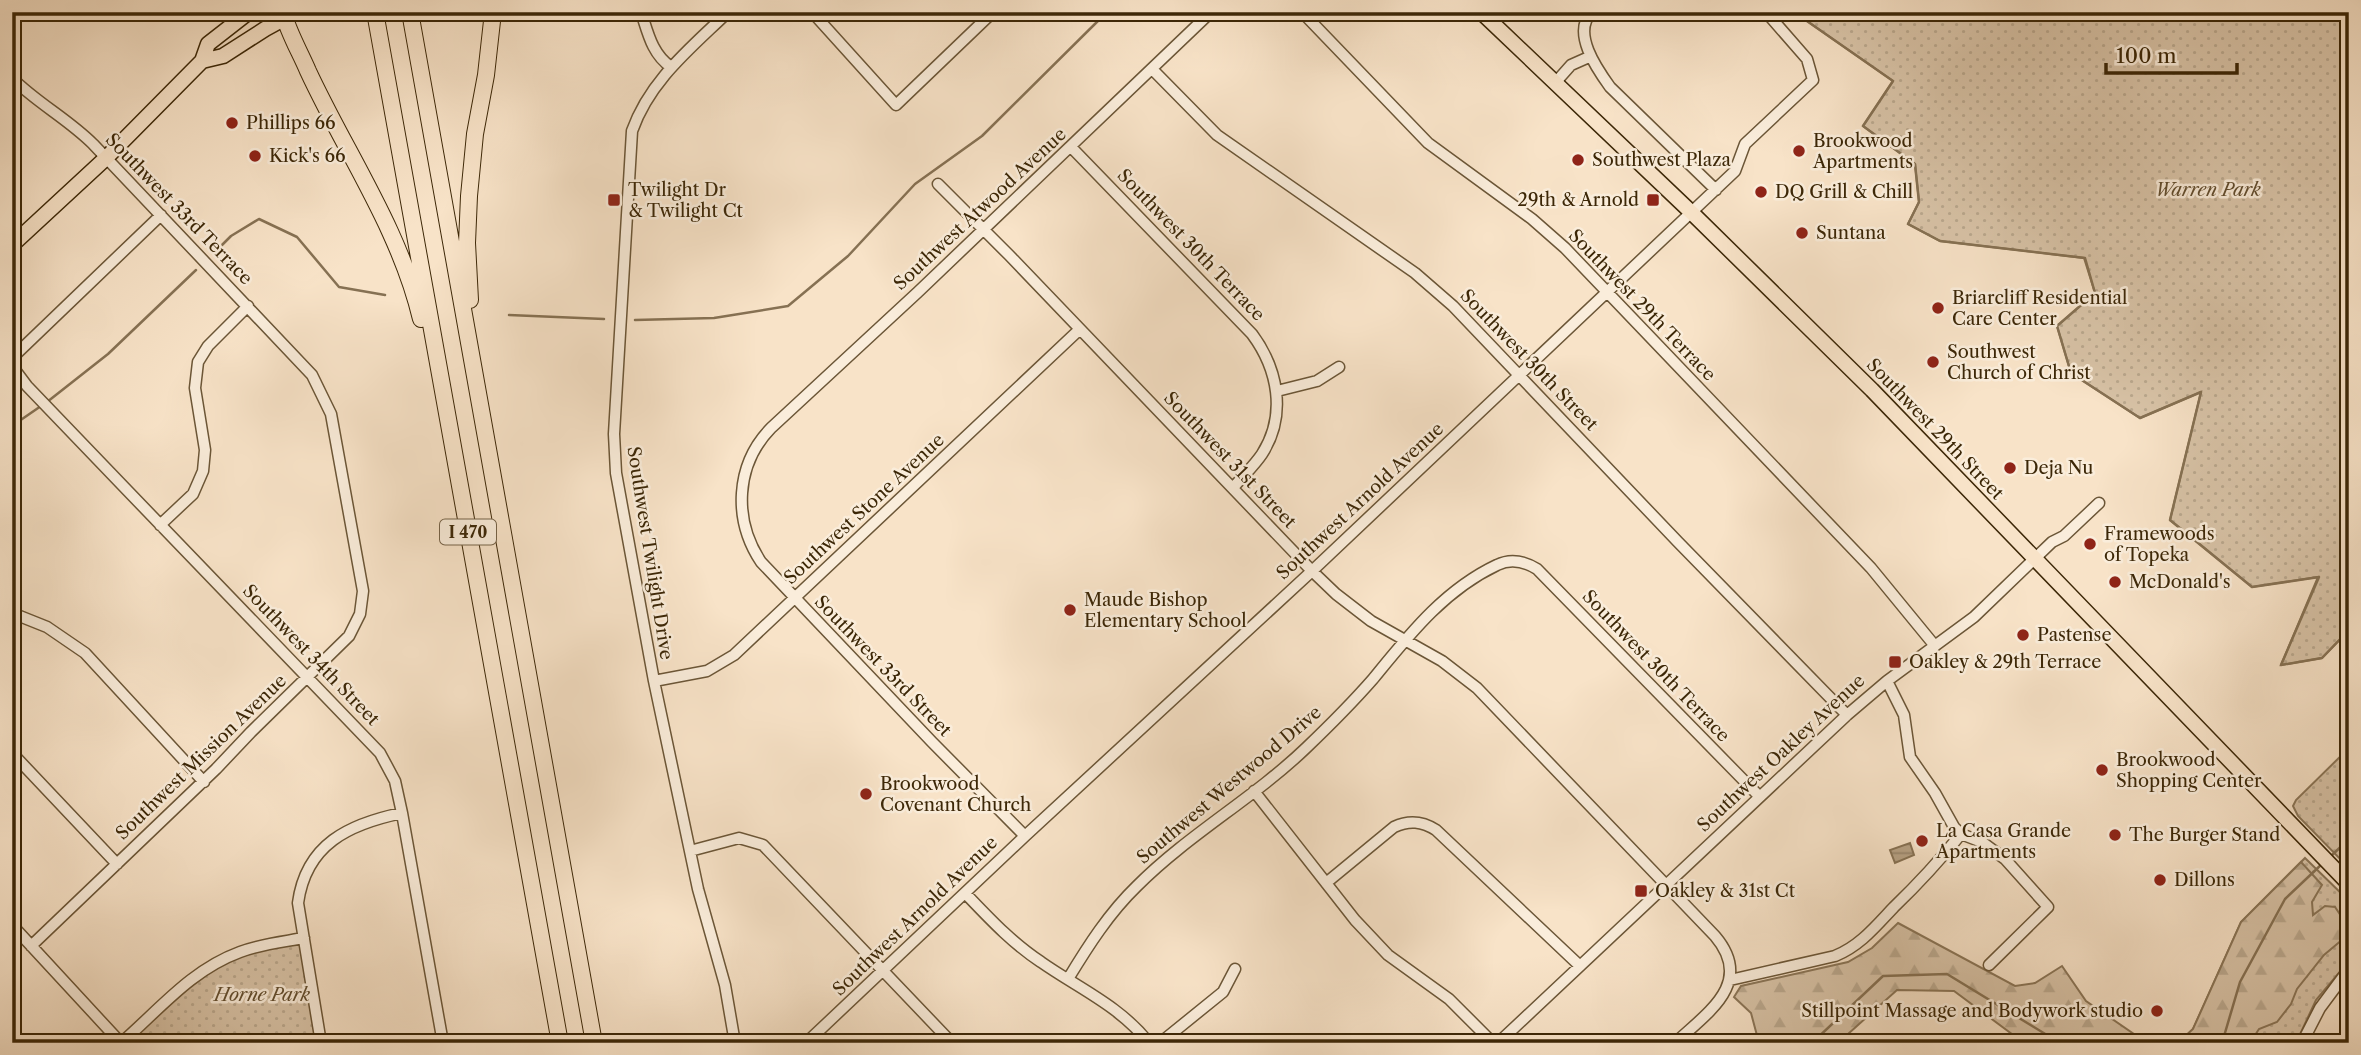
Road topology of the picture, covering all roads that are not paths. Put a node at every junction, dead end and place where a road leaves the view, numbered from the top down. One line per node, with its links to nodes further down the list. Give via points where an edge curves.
1 (249, 12): 16 (main road, via 208,44)
2 (410, 12): 37 (highway, I 470)
3 (493, 12): 37 (highway, via 475,134 467,243)
4 (641, 12): 17 (street, via 651,44)
5 (728, 12): 17 (street, Southwest Twilight Drive)
6 (812, 12): 7 (street, via 896,104)
7 (993, 12)
8 (1211, 12): 18 (street, Southwest Atwood Avenue)
9 (1303, 12): 29 (street, Southwest 29th Terrace, via 1419,135 1532,219)
10 (1481, 12): 20 (main road, Southwest 29th Street)
11 (1592, 12): 15 (street, via 1584,28)
12 (1766, 12): 24 (street, Southwest Arnold Avenue, via 1807,59 1813,80 1745,144 1735,171)
13 (288, 14): 16 (main road, via 223,56); 39 (highway, via 321,99 394,241)
14 (376, 17): 39 (highway, I 470)
15 (1589, 57): 20 (street, via 1571,65); 24 (street, via 1610,87)
16 (202, 61): 22 (main road)
17 (671, 67): 52 (street, Southwest Twilight Drive, via 647,97 632,131 614,435 618,489)
18 (1152, 69): 21 (street, Southwest Atwood Avenue); 36 (street, Southwest 30th Street, via 1217,135 1430,285)
19 (12, 78): 22 (street, Southwest 33rd Terrace, via 79,130)
20 (1555, 83): 25 (main road, Southwest 29th Street)
21 (1072, 147): 27 (street, Southwest Atwood Avenue); 38 (street, Southwest 30th Terrace, via 1252,334 1269,361)
22 (106, 158): 26 (street, Southwest 33rd Terrace); 28 (main road)
23 (938, 184): 27 (street, Southwest 31st Street)
24 (1716, 190): 25 (street, Southwest Arnold Avenue)
25 (1692, 213): 29 (street, Southwest Arnold Avenue); 44 (main road, Southwest 29th Street, via 1872,390)
26 (160, 215): 30 (street, Southwest 33rd Terrace); 32 (street)
27 (983, 229): 31 (street, Southwest 31st Street); 40 (street, Southwest Atwood Avenue)
28 (12, 245)
29 (1607, 294): 36 (street, Southwest Arnold Avenue); 50 (street, Southwest 29th Terrace, via 1871,568)
30 (248, 306): 35 (street, Southwest 33rd Terrace); 43 (street, via 198,362 195,388 204,471 192,494)
31 (1080, 329): 41 (street, Southwest 31st Street); 47 (street, Southwest Stone Avenue)
32 (12, 358)
33 (12, 366): 43 (street, Southwest 34th Street)
34 (1339, 367): 38 (street, via 1317,381)
35 (311, 374): 51 (street, Southwest Mission Avenue, via 331,414 363,591 360,614 349,636)
36 (1520, 375): 46 (street, Southwest Arnold Avenue); 54 (street, Southwest 30th Street)
37 (477, 389): 82 (highway, I 470)
38 (1277, 391): 41 (street, Southwest 30th Terrace, via 1269,438)
39 (444, 396): 81 (highway, I 470)
40 (771, 428): 47 (street, Southwest 33rd Street, via 745,472 743,520 761,562)
41 (1233, 488): 46 (street, Southwest 31st Street)
42 (2099, 503): 44 (street, Southwest Oakley Avenue)
43 (160, 525): 51 (street, Southwest 34th Street)
44 (2034, 559): 50 (street, Southwest Oakley Avenue, via 1974,617); 66 (main road, Southwest 29th Street)
45 (1525, 563): 49 (street, Southwest Westwood Drive, via 1499,563 1474,578 1440,603); 58 (street, Southwest 30th Terrace, via 1537,569)
46 (1312, 571): 49 (street, Southwest 31st Street, via 1371,621); 61 (street, Southwest Arnold Avenue)
47 (794, 598): 52 (street, Southwest Stone Avenue, via 717,667); 61 (street, Southwest 33rd Street)
48 (12, 613): 56 (street, via 47,627 85,653)
49 (1405, 639): 57 (street, Southwest Westwood Drive, via 1341,713); 65 (street, Southwest 31st Street, via 1477,688)
50 (1934, 646): 53 (street, Southwest Oakley Avenue)
51 (308, 677): 56 (street, Southwest Mission Avenue); 59 (street, Southwest 34th Street, via 380,753 395,781)
52 (654, 681): 62 (street, Southwest Twilight Drive)
53 (1887, 681): 54 (street, Southwest Oakley Avenue); 60 (street, via 1904,715 1910,757)
54 (1847, 715): 58 (street, Southwest Oakley Avenue)
55 (12, 753): 63 (street)
56 (204, 782): 63 (street, Southwest Mission Avenue)
57 (1254, 791): 64 (street); 76 (street, Southwest Westwood Drive, via 1136,887 1091,941)
58 (1759, 796): 65 (street, Southwest Oakley Avenue)
59 (402, 813): 69 (street, via 347,831 313,860 298,903); 80 (street, Southwest 34th Street)
60 (1961, 834): 71 (street, via 2005,859 2048,907); 77 (street, via 1934,868 1847,951)
61 (1025, 836): 67 (street, Southwest Arnold Avenue)
62 (690, 851): 75 (street, via 739,838 763,845); 83 (street, Southwest Twilight Drive)
63 (117, 864): 70 (street, Southwest Mission Avenue)
64 (1326, 883): 72 (street, via 1394,827 1420,823 1436,830); 88 (street, via 1388,955 1449,999)
65 (1666, 884): 72 (street, Southwest Oakley Avenue); 77 (street, Southwest 31st Street, via 1720,942 1730,961)
66 (2348, 884)
67 (965, 893): 75 (street, Southwest Arnold Avenue); 76 (street, via 1016,943)
68 (12, 925): 70 (street)
69 (304, 938): 78 (street, via 262,945 220,961 188,981); 79 (street)
70 (31, 946): 78 (street)
71 (1989, 965)
72 (1580, 966): 88 (street, Southwest Oakley Avenue)
73 (1235, 969): 87 (street, via 1223,992)
74 (2349, 969): 90 (street, via 2320,1008)
75 (885, 970): 84 (street, Southwest Arnold Avenue); 85 (street)
76 (1068, 979): 86 (street, via 1114,1009)
77 (1730, 980): 89 (street, via 1720,1002)
78 (121, 1043)
79 (321, 1043)
80 (443, 1043)
81 (560, 1043)
82 (594, 1043)
83 (735, 1043)
84 (806, 1043)
85 (952, 1043)
86 (1149, 1043)
87 (1160, 1043)
88 (1495, 1043)
89 (1675, 1043)
90 (2302, 1043)

